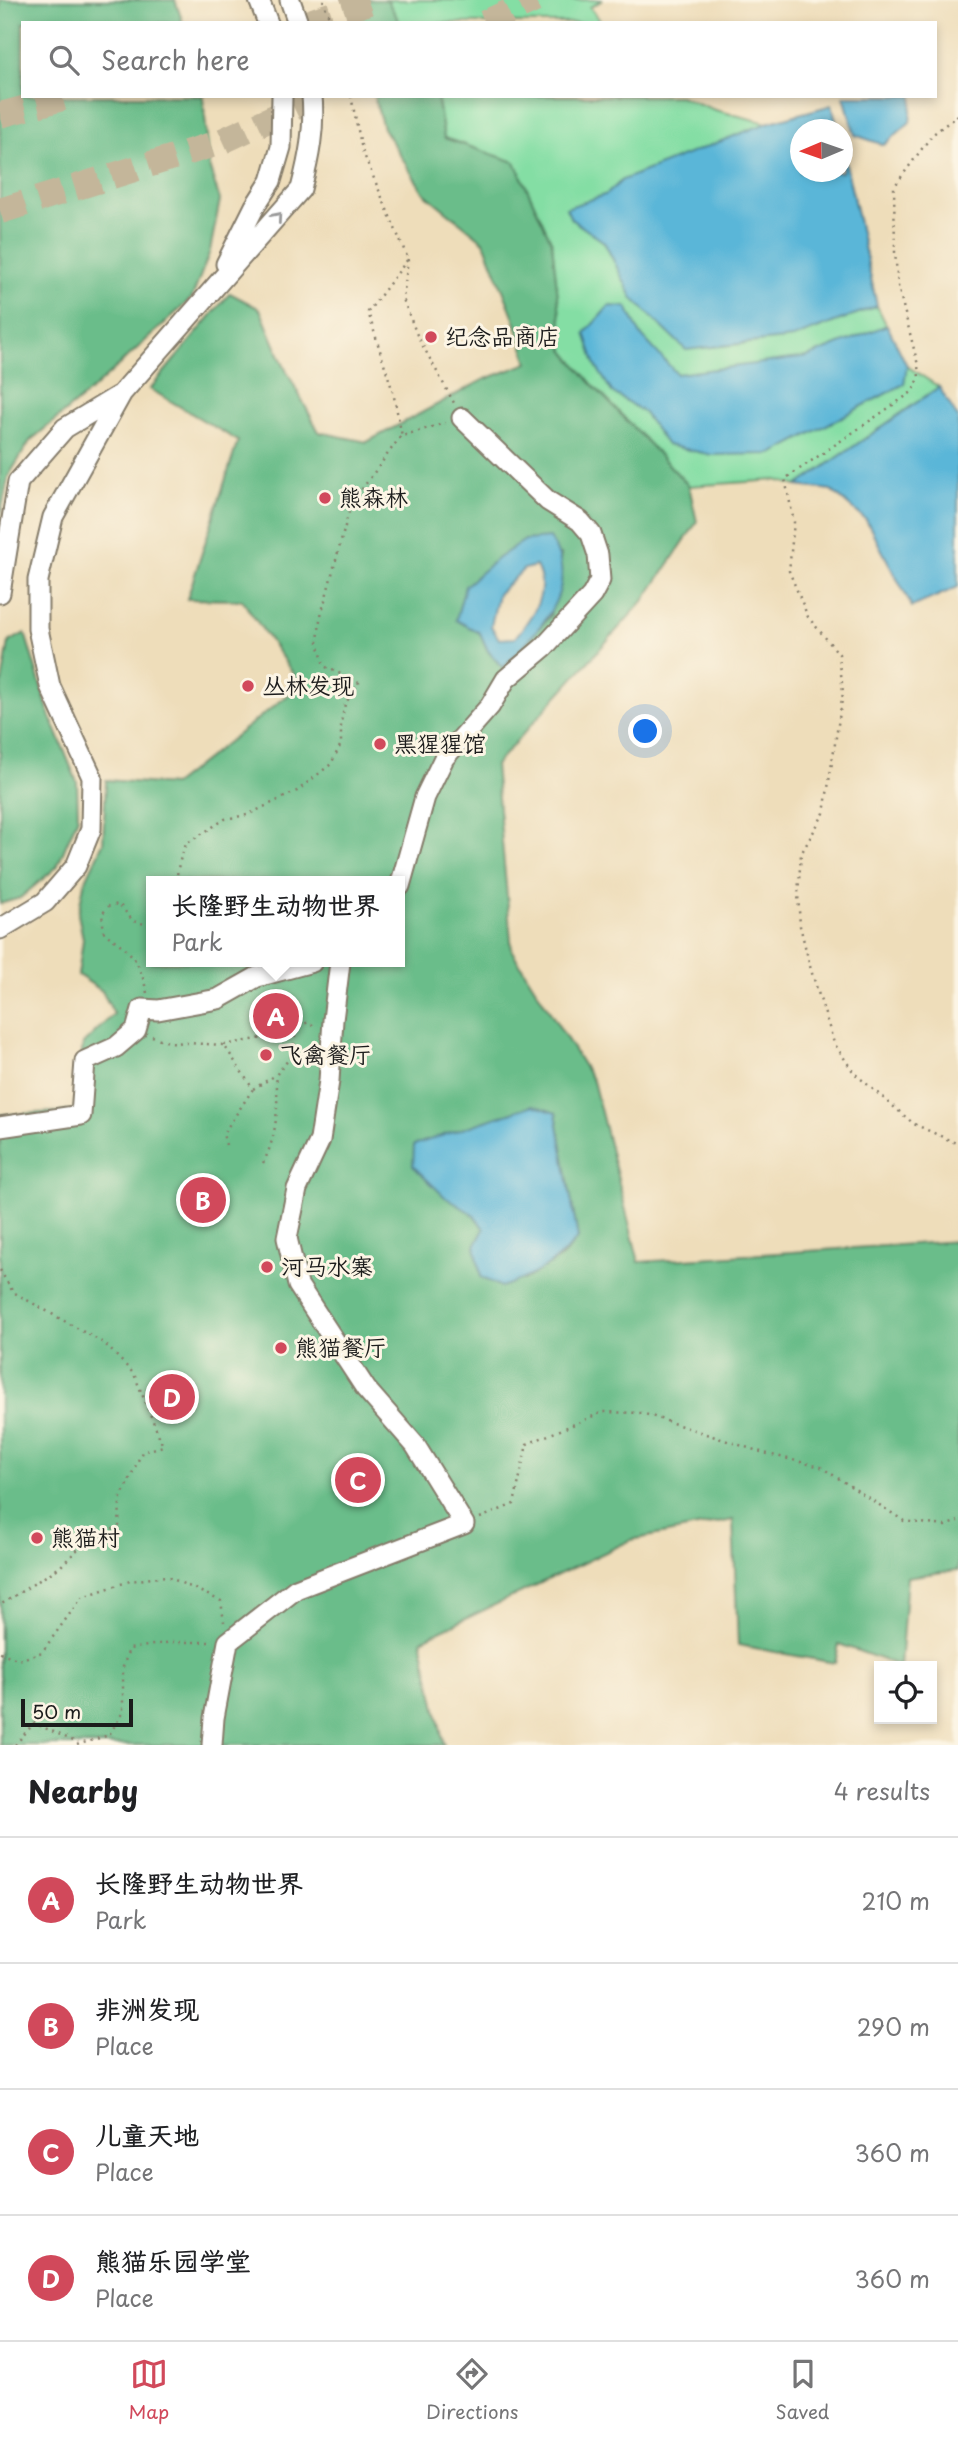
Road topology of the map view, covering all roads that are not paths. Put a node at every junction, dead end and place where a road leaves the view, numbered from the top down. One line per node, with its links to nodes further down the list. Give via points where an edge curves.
1 (259, 0): 3 (street)
2 (290, 0): 4 (street)
3 (267, 21)
4 (297, 21)
5 (282, 98): 7 (street, via 281,147 271,181)
6 (312, 98): 7 (street, one-way to 6, via 300,189 311,154)
7 (215, 285): 8 (street)
8 (122, 393): 10 (street, via 65,428 18,482); 12 (street, via 53,517 38,580 38,629 50,686 92,777 91,829 76,866 45,902)
9 (462, 418): 11 (street, via 548,501 580,520 591,534 600,580 544,647 506,679 490,706 444,758 425,797)
10 (0, 593)
11 (403, 876)
12 (0, 929)
13 (294, 967): 15 (street, via 257,977 218,999 142,1009 136,1030 116,1047 85,1061 82,1115)
14 (339, 967): 16 (street, via 320,1140 297,1189 288,1238 298,1285 366,1389 415,1445 464,1524 296,1589 228,1642)
15 (0, 1127)
16 (212, 1745)

